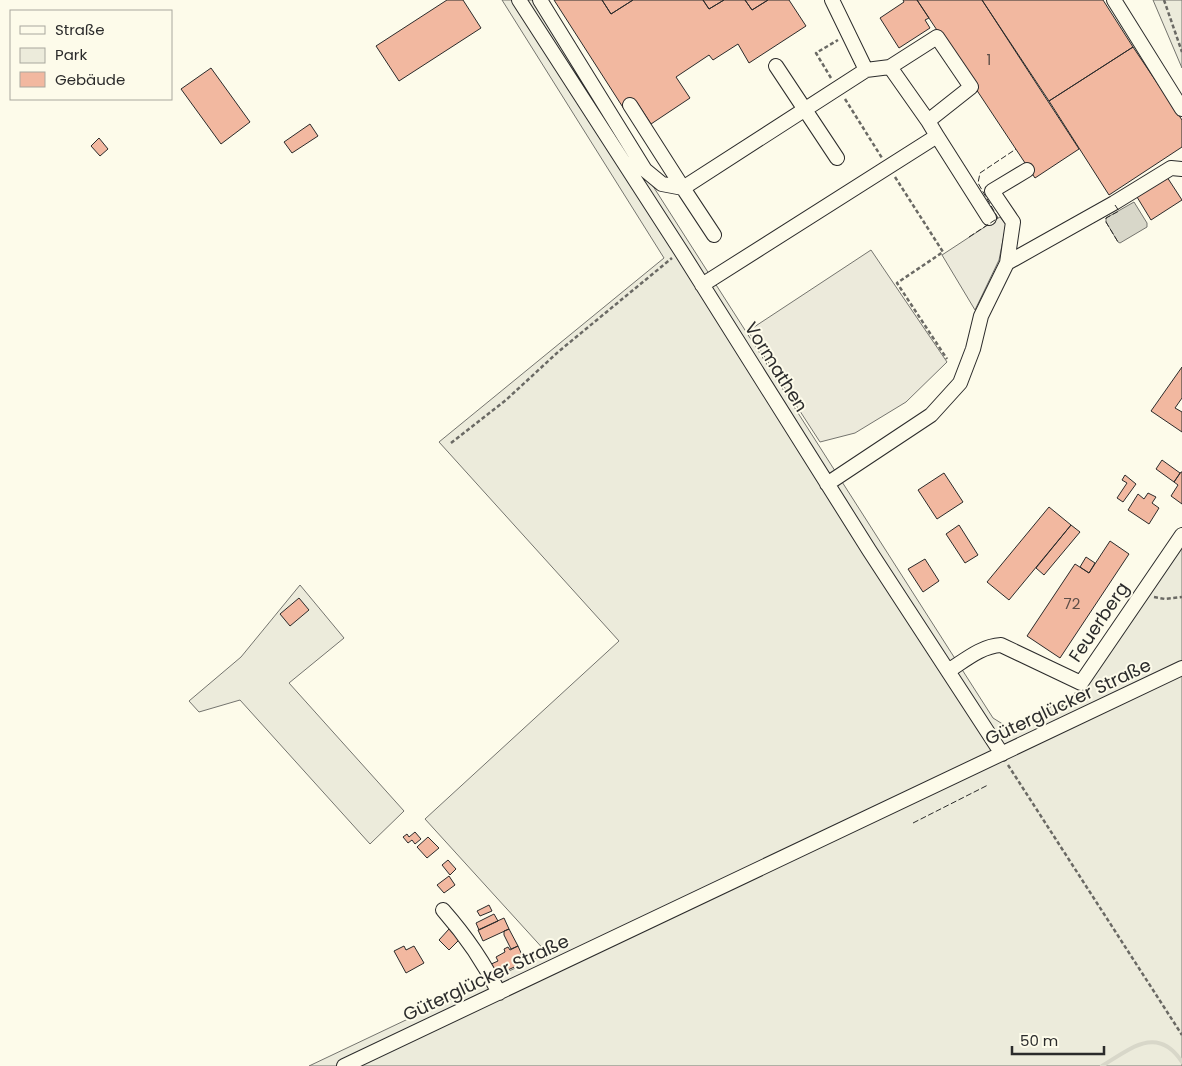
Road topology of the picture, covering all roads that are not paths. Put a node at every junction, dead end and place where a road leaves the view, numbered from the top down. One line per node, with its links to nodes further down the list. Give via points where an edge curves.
1 (519, 0): 20 (street, Vormathen)
2 (540, 0): 16 (street, via 645,170 662,184)
3 (832, 0): 7 (street)
4 (1114, 0): 10 (street)
5 (776, 66): 9 (street)
6 (890, 67): 7 (street); 11 (street); 11 (street, via 937,37 971,87)
7 (866, 70): 9 (street)
8 (630, 105): 16 (street)
9 (804, 109): 13 (street); 16 (street)
10 (1182, 109)
11 (928, 121): 12 (street)
12 (937, 136): 17 (street); 20 (street)
13 (837, 158)
14 (1182, 169): 19 (street, via 1171,168)
15 (1027, 170): 19 (street, via 992,191 1013,222)
16 (684, 188): 18 (street)
17 (989, 218)
18 (714, 235)
19 (1007, 263): 21 (street, via 981,316 960,383 931,416)
20 (702, 285): 21 (street, Vormathen)
21 (827, 484): 24 (street, Vormathen)
22 (1182, 535): 24 (street, Feuerberg, via 1081,683 1001,645 983,649)
23 (1182, 668): 25 (street, Güterglücker Straße)
24 (948, 671): 25 (street, Vormathen)
25 (1002, 754): 27 (street, Güterglücker Straße)
26 (442, 910): 27 (street, via 463,934)
27 (499, 993): 28 (street, Güterglücker Straße)
28 (344, 1066)

